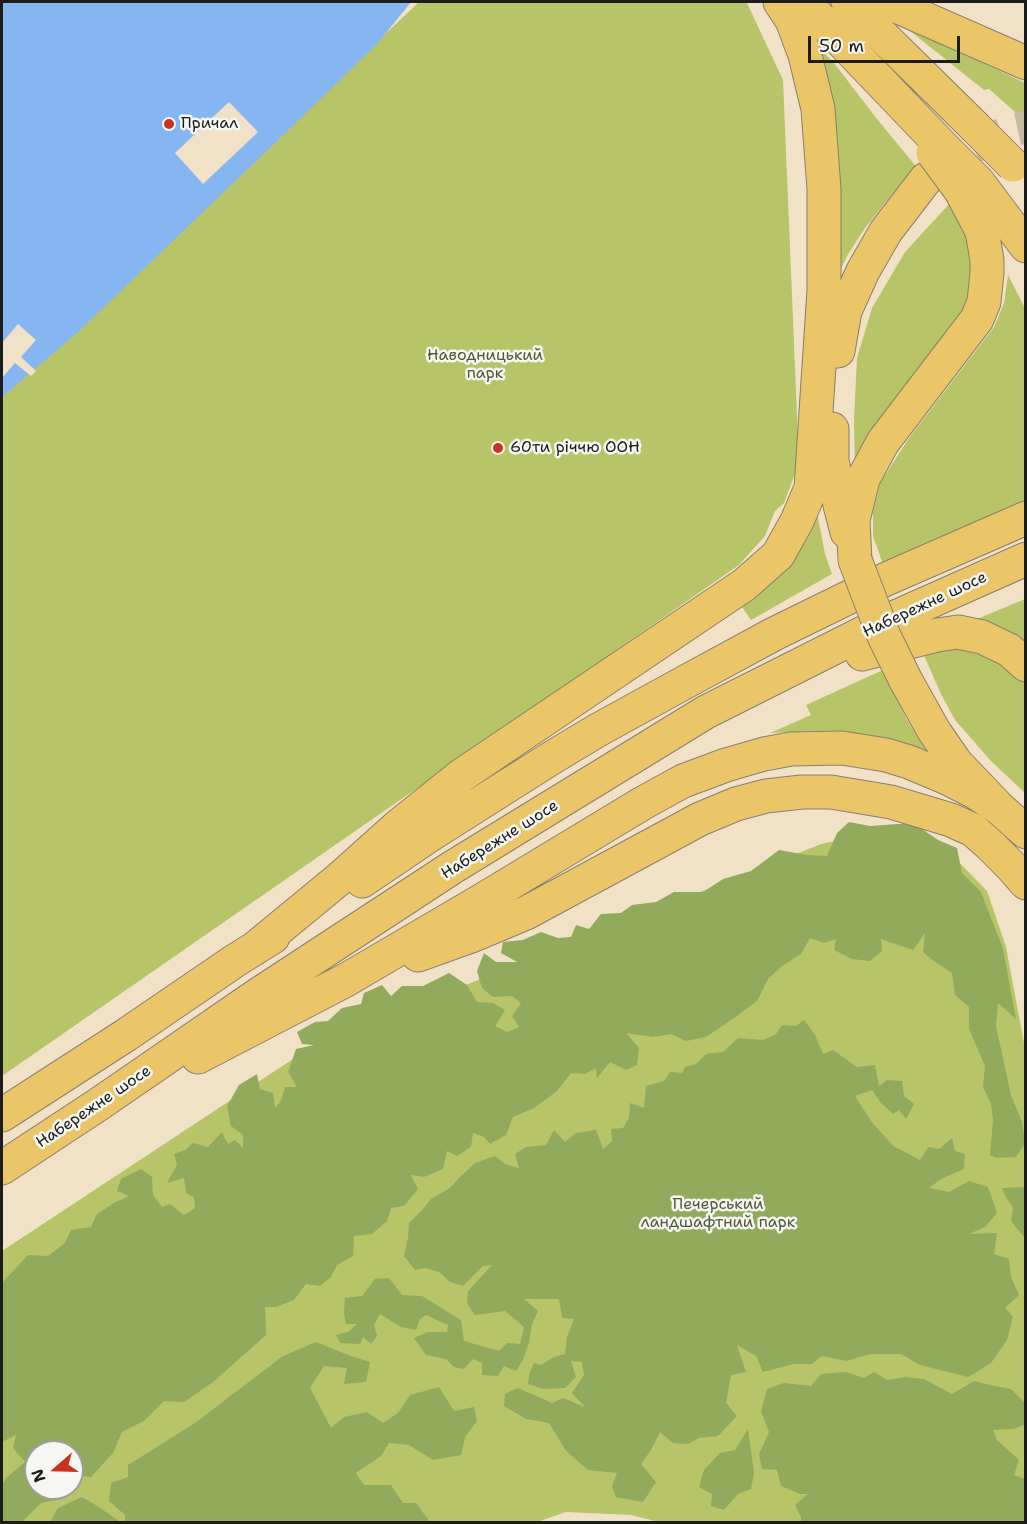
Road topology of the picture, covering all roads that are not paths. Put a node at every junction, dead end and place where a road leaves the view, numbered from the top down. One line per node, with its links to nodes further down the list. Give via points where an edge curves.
1 (780, 2): 10 (main road, via 792,20 805,55 818,109 824,189)
2 (804, 2): 6 (main road, via 887,88)
3 (848, 2): 7 (main road, bridge)
4 (887, 2): 5 (main road)
5 (1026, 63)
6 (934, 160): 8 (main road, bridge); 10 (main road, via 867,236 841,281); 13 (main road, via 886,231 845,311 832,400 832,460)
7 (1019, 173)
8 (969, 187): 9 (main road); 13 (main road, via 987,266 984,302 977,319 883,442 863,479 854,520)
9 (1026, 246)
10 (822, 338): 19 (main road, via 811,488 778,555 744,585 462,775)
11 (1026, 518): 19 (main road, via 884,580 774,634 598,730)
12 (1026, 559): 15 (main road, Набережне шосе)
13 (855, 560): 16 (main road, bridge, via 905,679 951,736 989,773)
14 (1026, 665): 15 (main road, via 1009,650 982,637 958,632)
15 (784, 672): 21 (main road, Набережне шосе, via 706,712 453,867)
16 (1012, 805): 17 (main road); 20 (main road, via 886,755 842,748 764,754 683,781)
17 (1026, 832)
18 (1026, 883): 20 (main road, via 974,830 951,819 891,802 831,792 766,796 700,819 526,913)
19 (254, 948): 22 (main road)
20 (346, 980): 21 (main road)
21 (99, 1104): 23 (main road, Набережне шосе)
22 (2, 1115)
23 (2, 1168)

